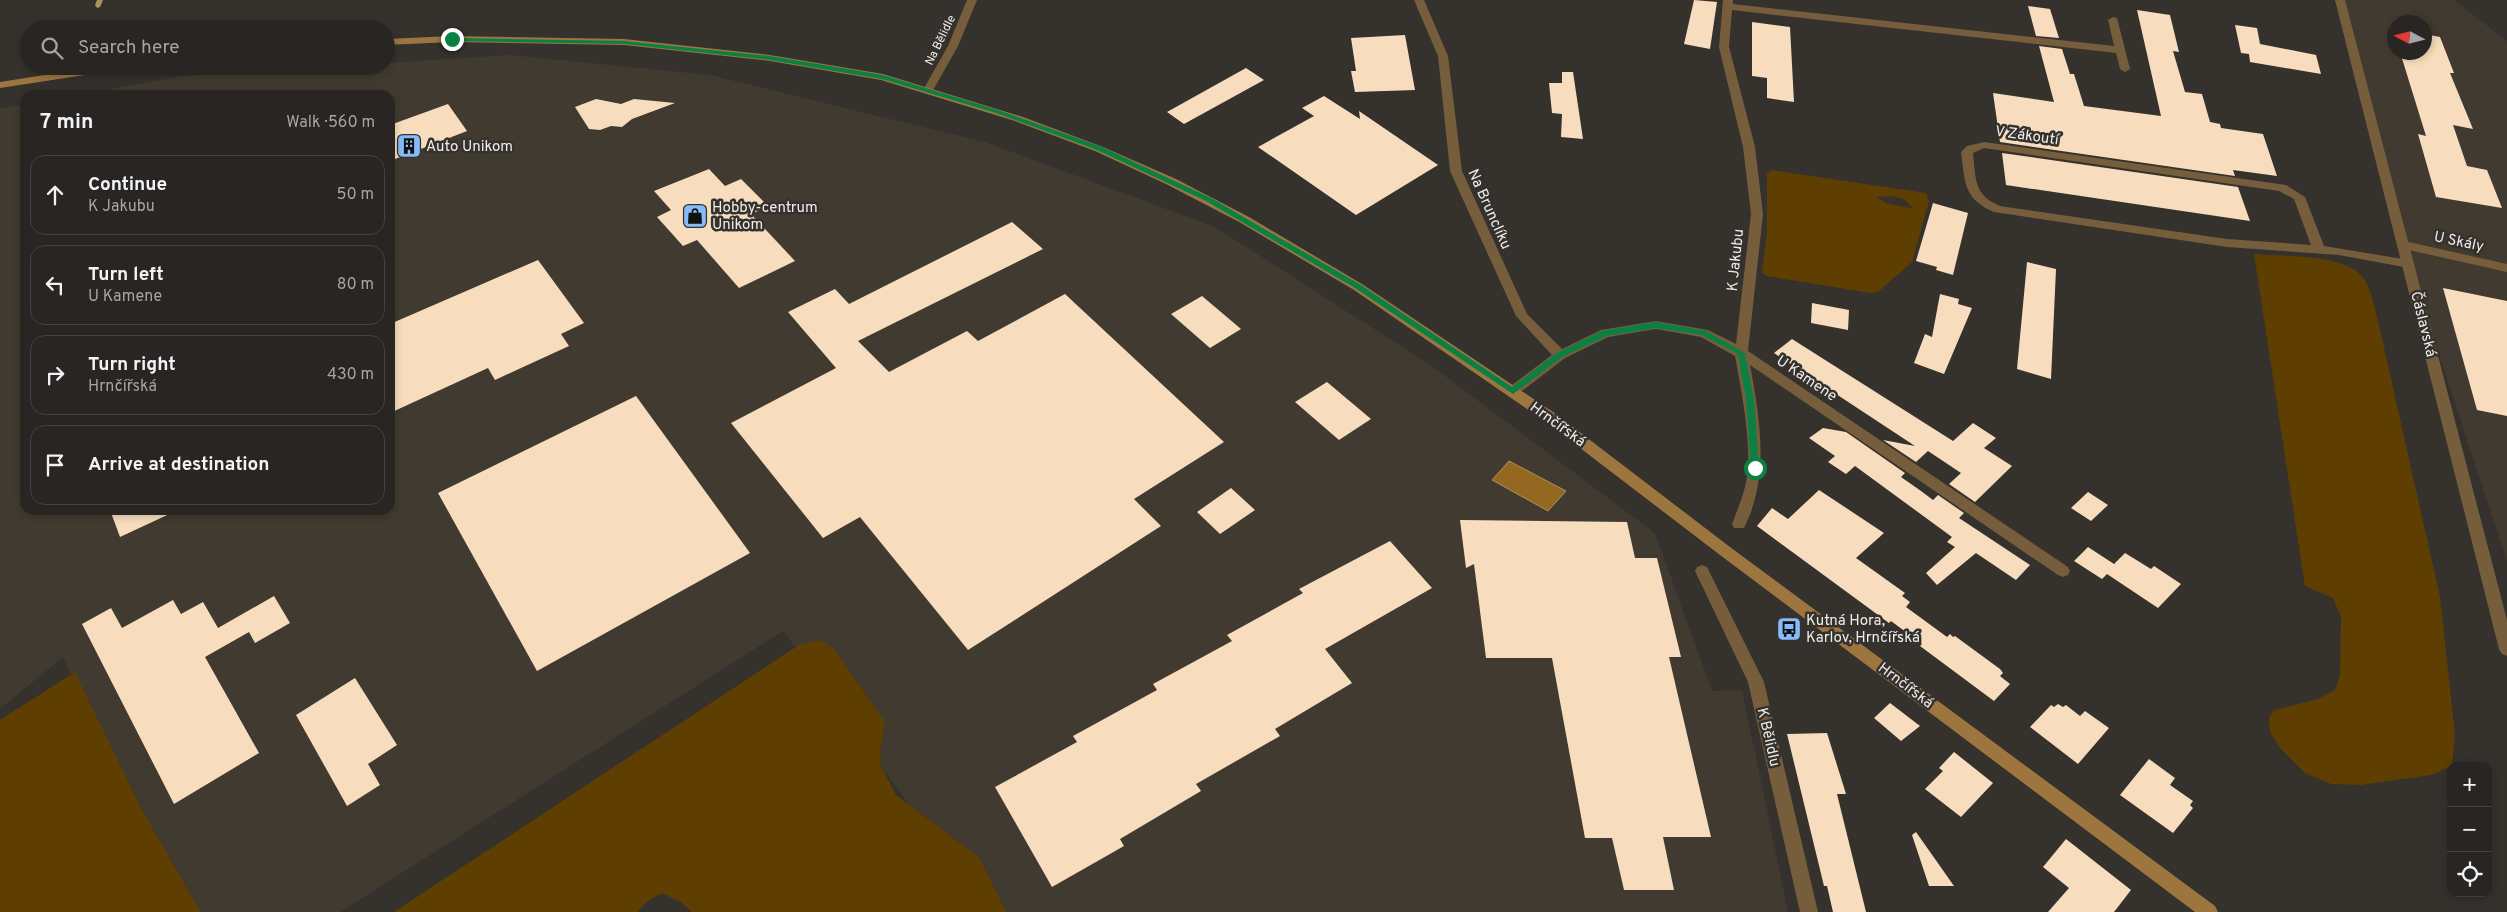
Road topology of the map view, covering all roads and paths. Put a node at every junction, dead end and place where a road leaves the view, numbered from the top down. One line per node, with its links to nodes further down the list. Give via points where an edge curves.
1 (972, 0): 11 (street, Na Bělidle, via 953,46)
2 (1419, 0): 17 (street, Na Brunclíku, via 1443,56 1456,171 1522,316)
3 (2340, 0): 12 (street, Čáslavská)
4 (1728, 3): 7 (street); 16 (street, K Jakubu, via 1724,47 1749,147 1757,214)
5 (2113, 20): 7 (street)
6 (395, 42): 11 (main road, Hrnčířská, via 577,40 679,47 873,75)
7 (2120, 50): 8 (street)
8 (2124, 69)
9 (65, 75): 10 (main road)
10 (0, 85)
11 (928, 90): 18 (main road, Hrnčířská, via 1099,149 1209,200 1358,287)
12 (2404, 246): 14 (street, Čáslavská); 15 (street, U Skály)
13 (2319, 249): 13 (street, V Zákoutí, via 2299,197 2282,188 1984,145 1967,152 1972,193 1981,202 1998,209 2227,243); 14 (street, V Zákoutí)
14 (2409, 264): 22 (street, Čáslavská)
15 (2507, 268)
16 (1741, 353): 17 (street, U Kamene, via 1704,333 1656,325 1605,333); 19 (street, K Jakubu, via 1750,400 1755,468); 21 (street, U Kamene)
17 (1560, 355): 18 (street, U Kamene)
18 (1513, 391): 24 (main road, Hrnčířská)
19 (1740, 524)
20 (1702, 571): 23 (street, K Bělidlu, via 1756,682)
21 (2063, 571)
22 (2507, 649)
23 (1809, 912)
24 (2209, 912)

